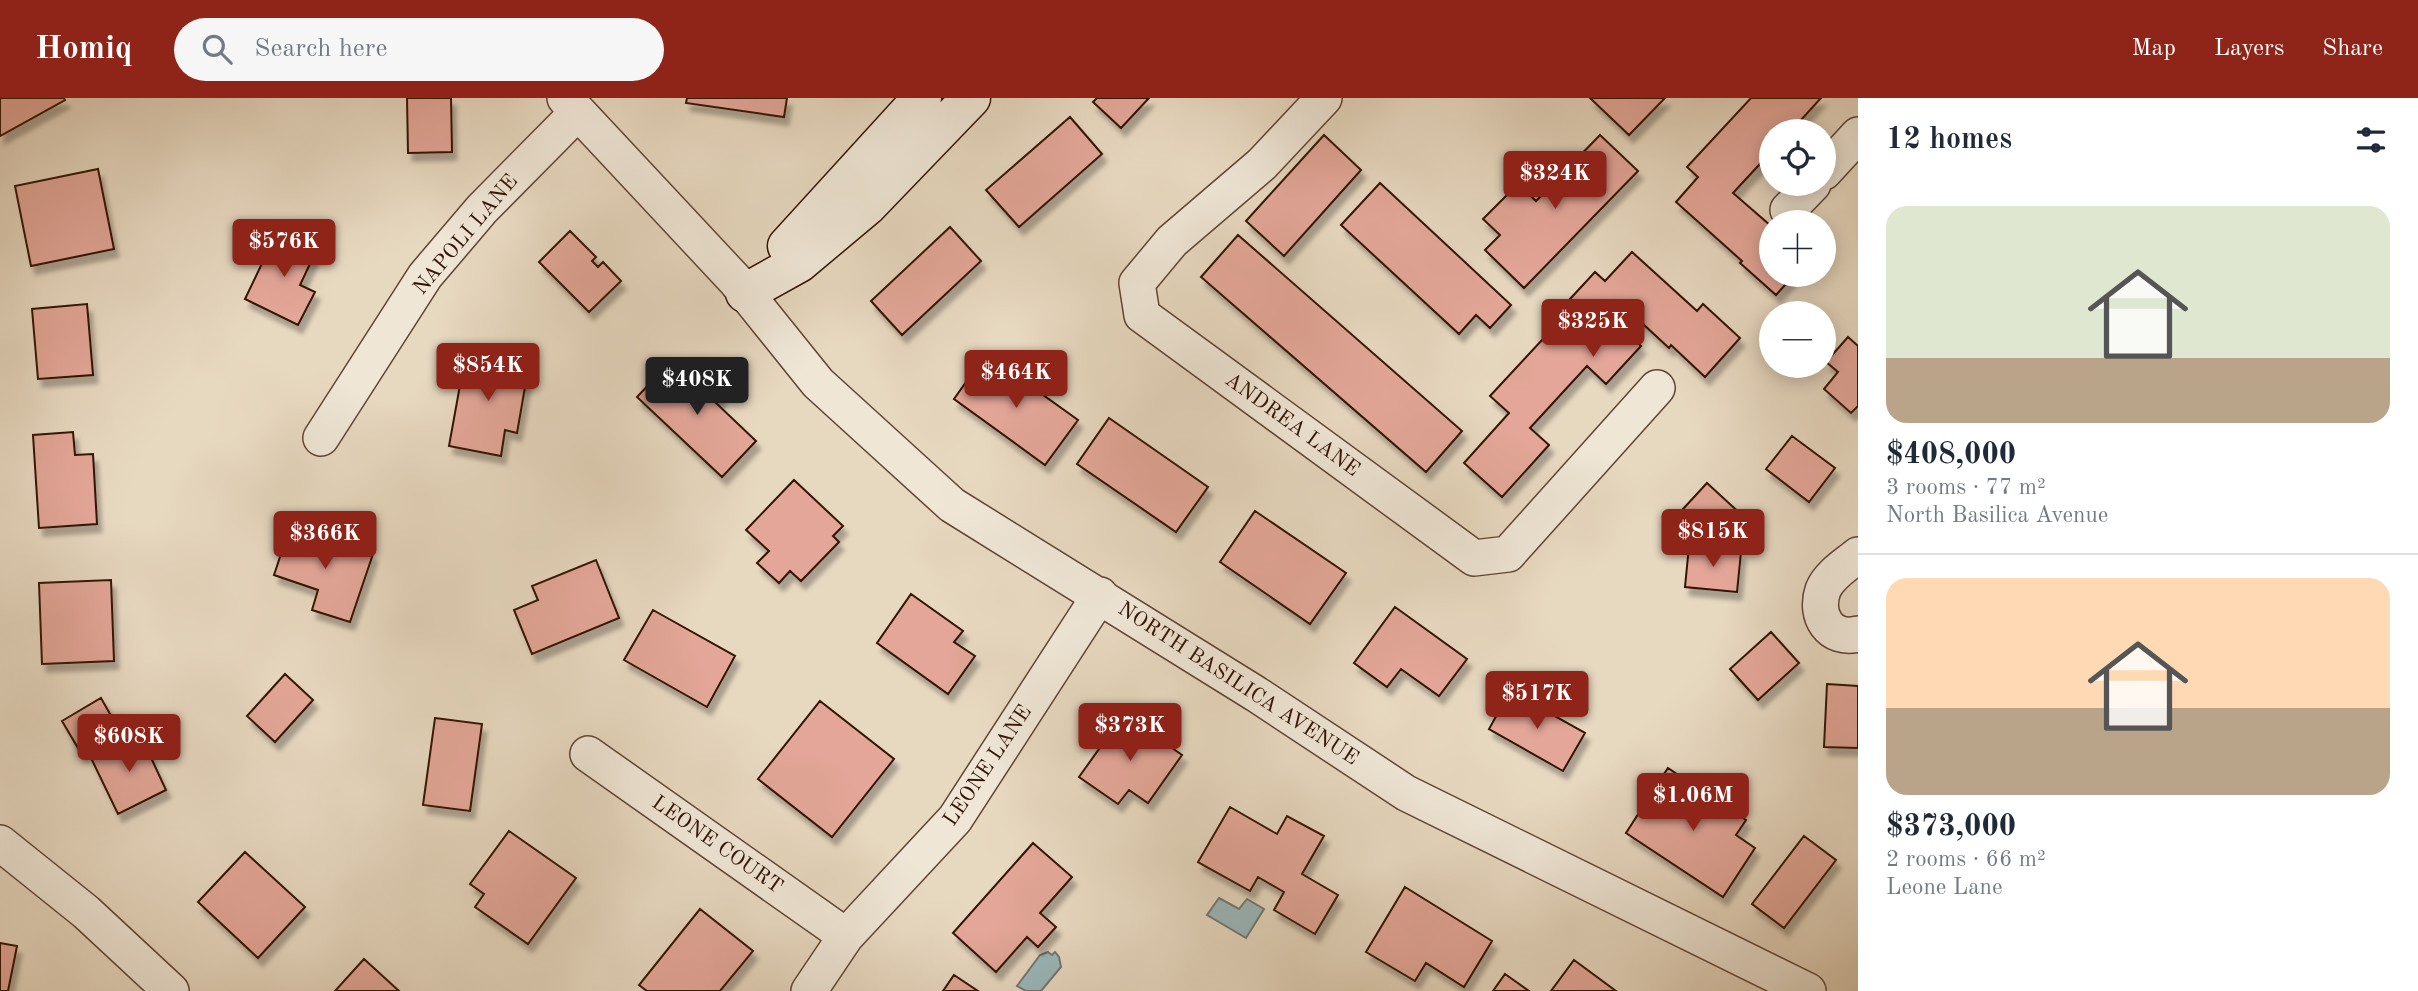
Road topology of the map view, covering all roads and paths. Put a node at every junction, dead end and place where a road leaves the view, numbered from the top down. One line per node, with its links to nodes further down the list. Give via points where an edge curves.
1 (922, 98): 9 (street)
2 (971, 98): 9 (street, via 867,206 799,263)
3 (1324, 98): 10 (street, ANDREA LANE, via 1262,164 1172,241 1137,283 1142,315 1474,558 1508,554)
4 (571, 105): 9 (street, NORTH BASILICA AVENUE); 11 (street, NAPOLI LANE, via 425,276)
5 (1858, 135): 6 (street)
6 (1836, 159)
7 (1801, 196): 8 (street)
8 (1788, 210)
9 (740, 287): 13 (street, NORTH BASILICA AVENUE, via 818,383 952,505)
10 (1657, 388)
11 (321, 438)
12 (1858, 555): 14 (street, via 1830,579 1820,607 1833,632 1847,637)
13 (1100, 595): 17 (street, LEONE LANE, via 955,819); 20 (street, NORTH BASILICA AVENUE, via 1406,793)
14 (1858, 634)
15 (588, 754): 17 (street, LEONE COURT)
16 (0, 843): 18 (street, via 86,912)
17 (846, 936): 19 (street, LEONE LANE)
18 (171, 991)
19 (809, 991)
20 (1808, 991)

